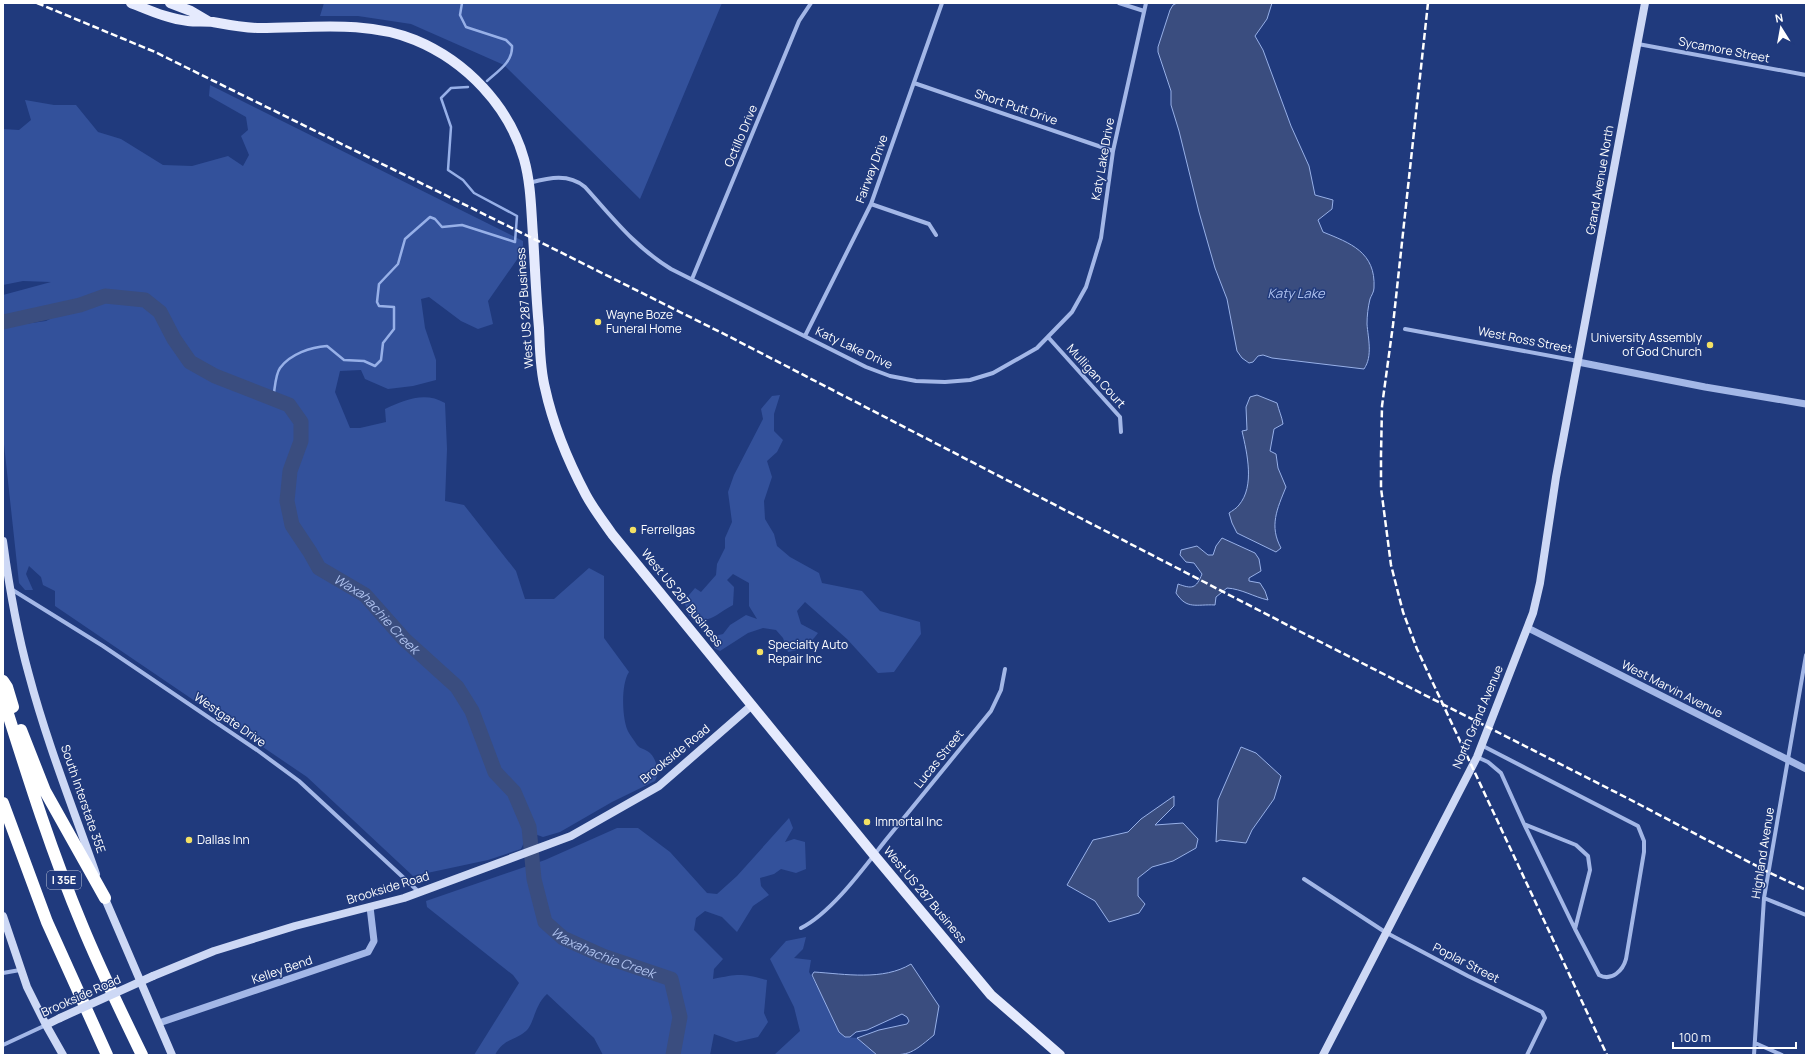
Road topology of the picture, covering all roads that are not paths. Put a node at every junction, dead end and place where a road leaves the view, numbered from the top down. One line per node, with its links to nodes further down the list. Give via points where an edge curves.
1 (131, 3): 9 (main road, West US 287 Business, via 186,21)
2 (170, 3): 9 (main road, West US 287 Business)
3 (811, 3): 17 (street, Octillo Drive, via 799,21)
4 (942, 3): 12 (street, Fairway Drive)
5 (1119, 3): 8 (street)
6 (1146, 3): 8 (street, Katy Lake Drive)
7 (1645, 3): 10 (main road, Grand Avenue North)
8 (1144, 11): 13 (street, Katy Lake Drive)
9 (210, 22): 14 (main road, West US 287 Business, via 247,28 363,28 397,34 426,45 456,63 498,106 519,144)
10 (1638, 44): 11 (street, Sycamore Street); 21 (main road, Grand Avenue North)
11 (1806, 75)
12 (914, 83): 13 (street, Short Putt Drive); 15 (street, Fairway Drive)
13 (1113, 151): 20 (street, Katy Lake Drive, via 1101,238 1086,287 1072,312)
14 (529, 183): 17 (street, Katy Lake Drive, via 559,178 578,181 651,257); 31 (main road, West US 287 Business, via 544,386 568,459 587,497 612,534)
15 (871, 204): 16 (street, via 929,224); 19 (street, Fairway Drive)
16 (936, 235)
17 (692, 279): 19 (street, Katy Lake Drive)
18 (1405, 329): 21 (street, West Ross Street)
19 (805, 336): 20 (street, Katy Lake Drive, via 866,367 890,376 916,381 945,382 970,380 993,373 1037,348)
20 (1048, 337): 23 (street, Mulligan Court, via 1120,417)
21 (1578, 362): 22 (street, West Ross Street); 26 (main road, North Grand Avenue, via 1556,477 1540,583)
22 (1806, 404)
23 (1121, 432)
24 (3, 541): 25 (main road, South Interstate 35E)
25 (10, 589): 40 (street, Westgate Drive, via 103,646 299,781); 41 (main road, South Interstate 35E, via 29,675 64,786)
26 (1528, 628): 32 (main road, North Grand Avenue); 34 (street, West Marvin Avenue)
27 (1806, 655): 34 (street, Highland Avenue)
28 (1005, 669): 38 (street, Lucas Street, via 1001,690 991,711)
29 (3, 682): 41 (highway, via 41,781)
30 (3, 698): 57 (highway, I 35E, via 66,884 98,963)
31 (752, 705): 38 (main road, West US 287 Business); 40 (main road, Brookside Road, via 659,786 587,828)
32 (1482, 745): 33 (main road, North Grand Avenue); 47 (street, via 1638,826 1642,832 1644,852 1624,967 1612,976 1599,975)
33 (1477, 757): 37 (street, via 1501,773); 48 (main road, North Grand Avenue)
34 (1788, 761): 35 (street, West Marvin Avenue); 42 (street, Highland Avenue)
35 (1806, 769)
36 (3, 803): 56 (highway, I 35E, via 47,922)
37 (1524, 824): 47 (street); 47 (street, via 1576,845 1588,856 1590,870)
38 (874, 855): 46 (street, Lucas Street, via 825,912); 59 (main road, West US 287 Business, via 991,995)
39 (1304, 879): 48 (street, Poplar Street)
40 (419, 892): 43 (main road, Brookside Road)
41 (105, 898): 51 (main road, South Interstate 35E)
42 (1764, 898): 44 (street); 53 (street, Highland Avenue)
43 (370, 907): 51 (street, Kelley Bend, via 374,940 368,952); 52 (main road, Brookside Road, bridge, via 295,926 214,951)
44 (1806, 915)
45 (3, 916): 49 (main road)
46 (801, 928)
47 (1575, 929)
48 (1385, 932): 60 (main road, North Grand Avenue); 61 (street, Poplar Street, via 1542,1012 1545,1018)
49 (20, 970): 50 (street); 52 (main road)
50 (3, 972)
51 (159, 1024): 58 (main road, South Interstate 35E)
52 (46, 1025): 54 (street, Brookside Road); 55 (main road)
53 (1755, 1043): 62 (street, Highland Avenue); 63 (street)
54 (3, 1045)
55 (63, 1055)
56 (107, 1055)
57 (142, 1055)
58 (172, 1055)
59 (1060, 1055)
60 (1324, 1055)
61 (1527, 1055)
62 (1754, 1055)
63 (1782, 1055)

